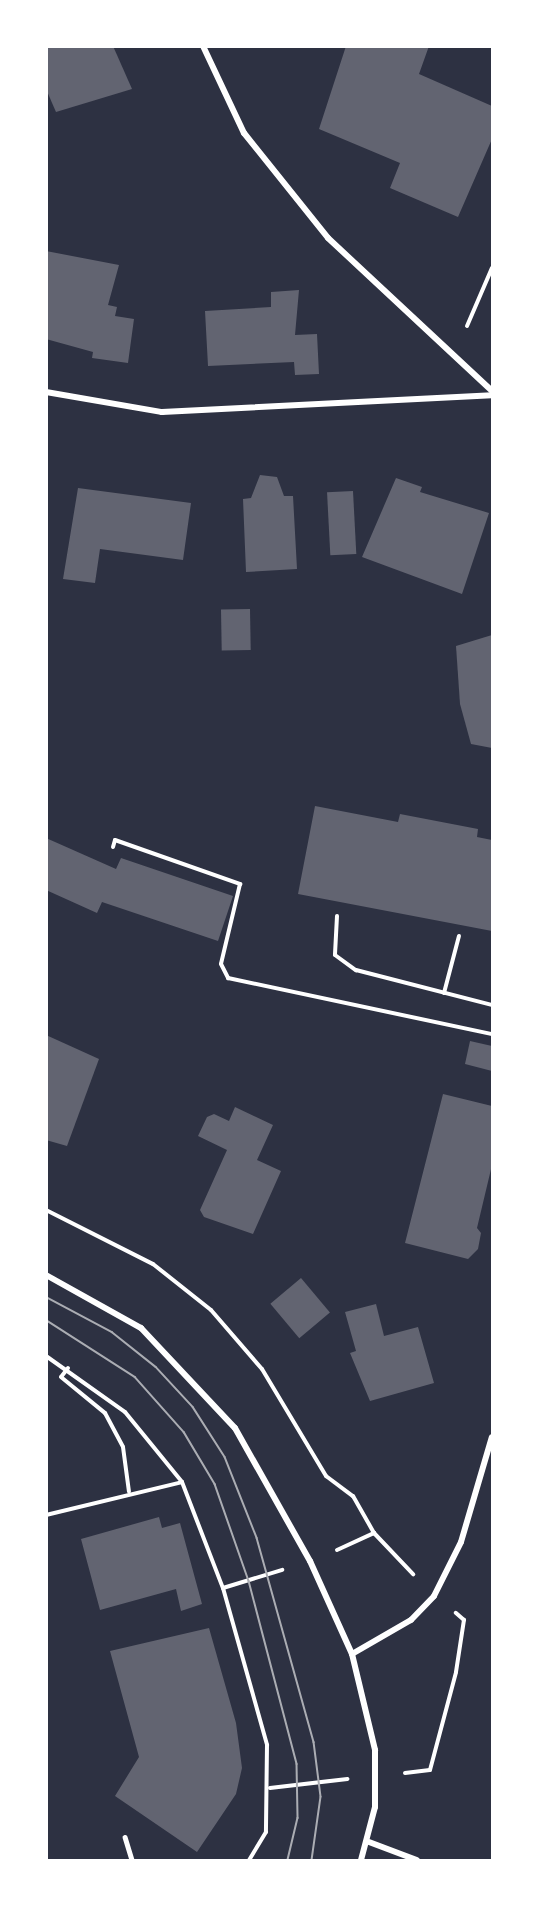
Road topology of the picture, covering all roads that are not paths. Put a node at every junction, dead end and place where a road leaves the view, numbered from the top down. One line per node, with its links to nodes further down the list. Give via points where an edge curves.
1 (203, 46): 3 (street, via 244,134 328,238 456,352)
2 (46, 392): 3 (street, via 162,412)
3 (492, 393)
4 (46, 1275): 6 (street, via 141,1328 235,1428 310,1561)
5 (492, 1437): 6 (street, via 461,1542 434,1596 411,1620)
6 (352, 1654): 8 (street, via 375,1750)
7 (125, 1837): 9 (lane)
8 (369, 1842): 10 (street); 11 (street)
9 (132, 1860)
10 (361, 1860)
11 (417, 1860)

